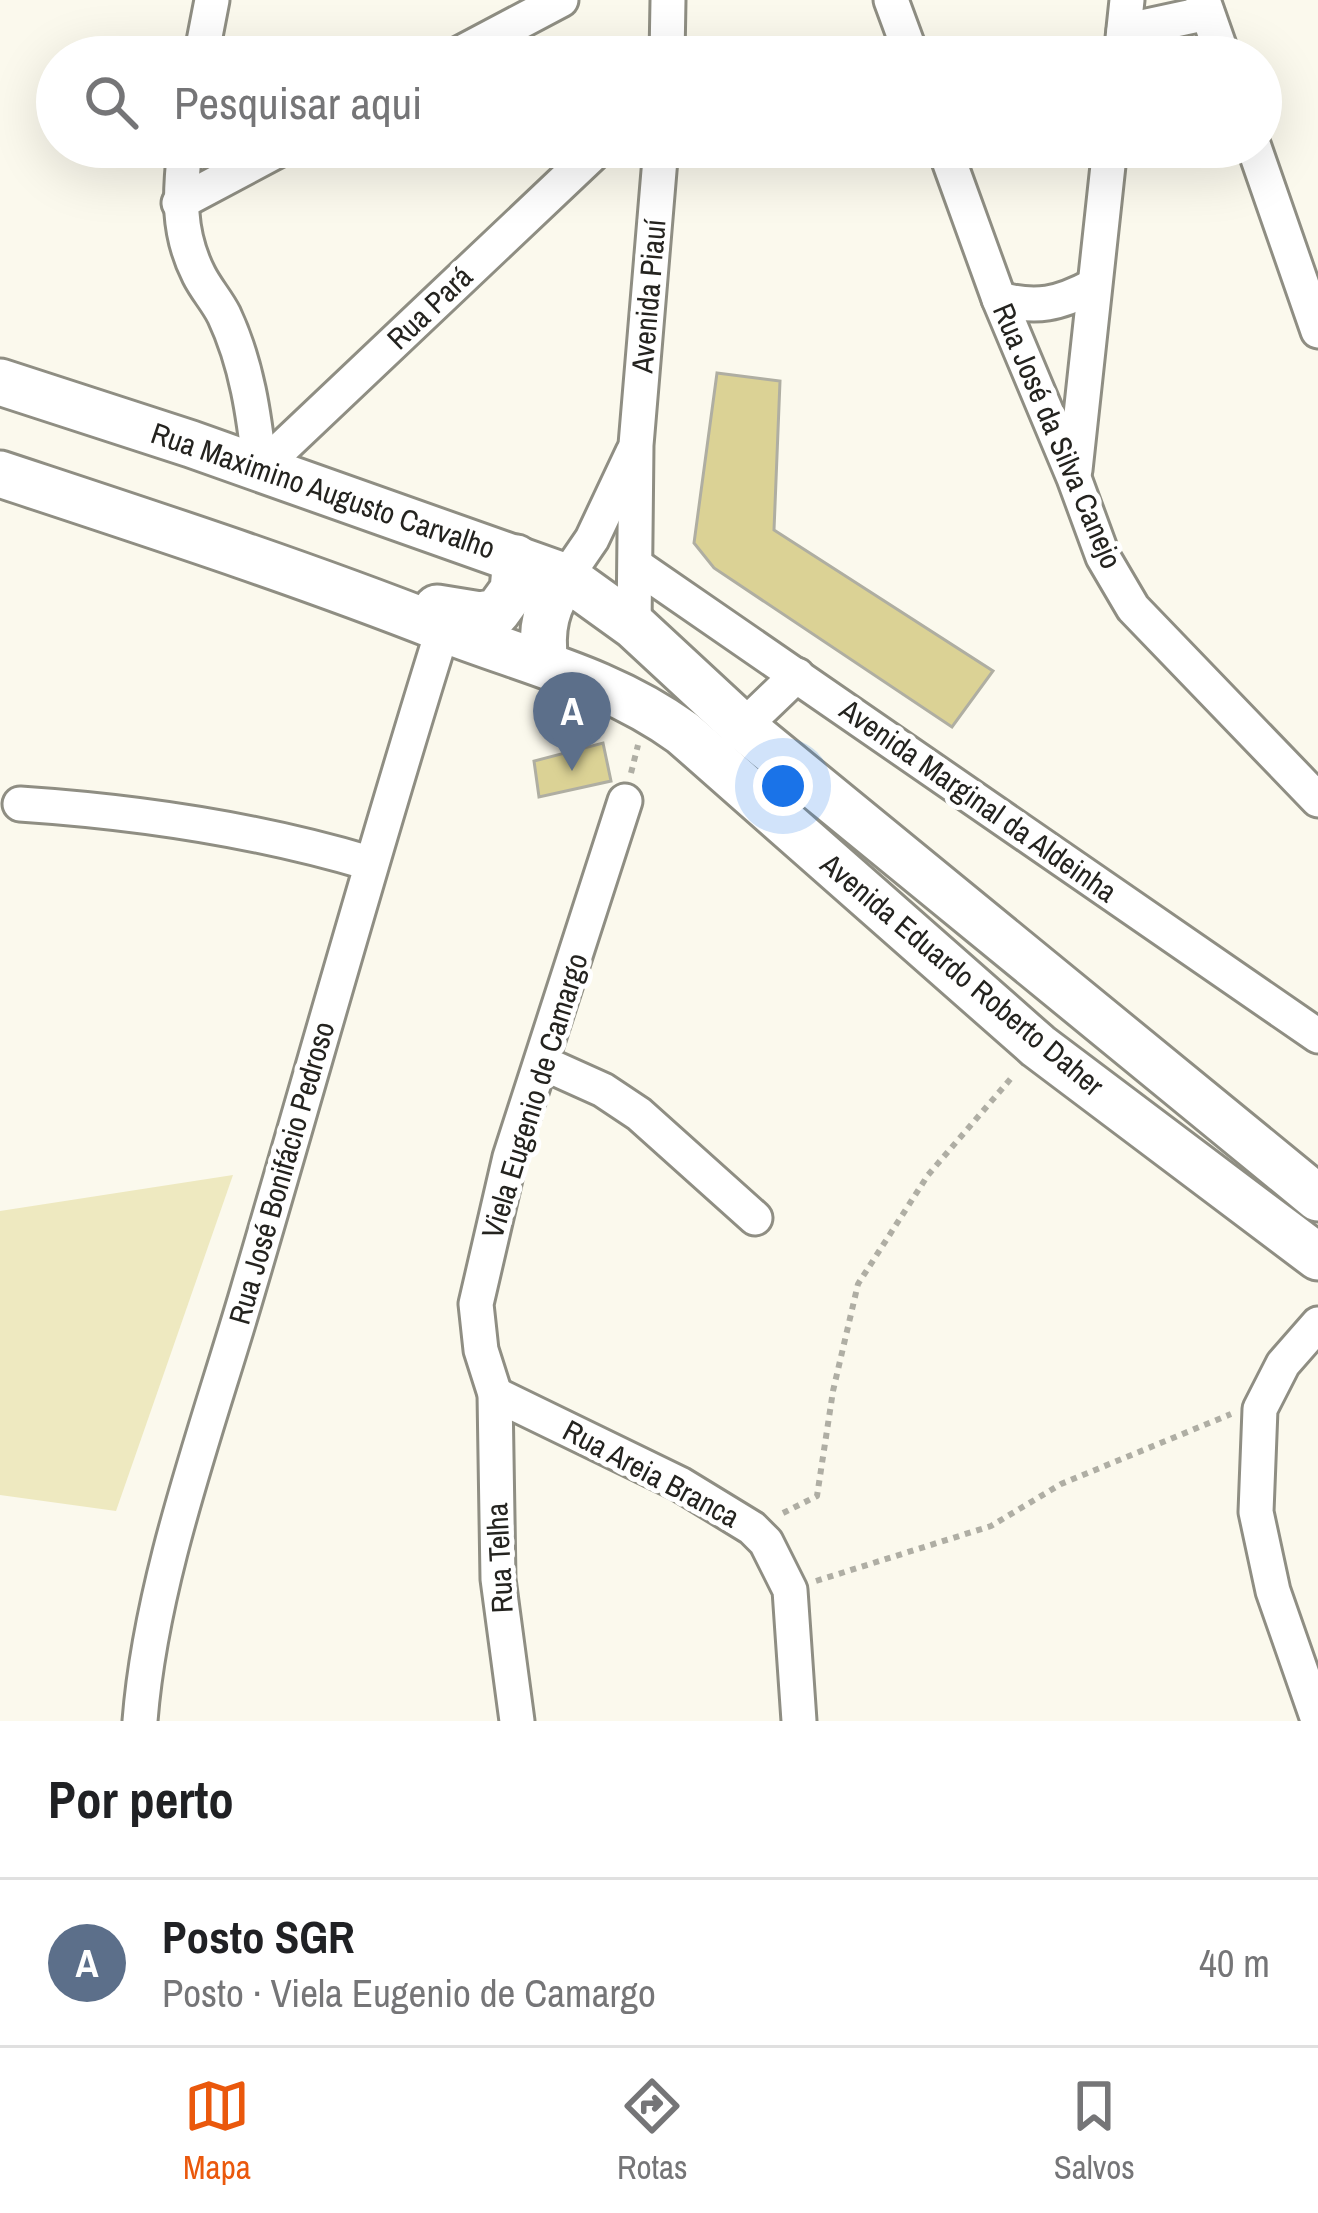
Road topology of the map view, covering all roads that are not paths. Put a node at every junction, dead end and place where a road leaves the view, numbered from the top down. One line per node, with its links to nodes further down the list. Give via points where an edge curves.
1 (212, 0): 7 (street)
2 (561, 0): 8 (street)
3 (668, 0): 9 (street)
4 (891, 0): 10 (street)
5 (1205, 7): 6 (street); 11 (street)
6 (1124, 29)
7 (205, 36)
8 (493, 36)
9 (667, 36)
10 (904, 36)
11 (1215, 36)
12 (183, 168): 19 (street)
13 (244, 168): 19 (street)
14 (578, 168): 25 (street, Rua Pará)
15 (660, 168): 24 (street, Avenida Piauí)
16 (952, 168): 21 (street, Rua José da Silva Canejo)
17 (1108, 168): 20 (street)
18 (1261, 168): 22 (street)
19 (179, 202): 25 (street, via 184,240 252,392)
20 (1094, 286): 21 (street, via 1051,305); 27 (street)
21 (999, 299): 27 (street, Rua José da Silva Canejo)
22 (1318, 331)
23 (0, 382): 25 (main road, Rua Maximino Augusto Carvalho)
24 (636, 445): 29 (street, Avenida Piauí); 30 (street, Avenida Piauí)
25 (260, 469): 28 (main road, Rua Maximino Augusto Carvalho)
26 (0, 473): 31 (main road, Avenida Eduardo Roberto Daher)
27 (1074, 478): 38 (street, Rua José da Silva Canejo, via 1102,556 1133,608)
28 (516, 559): 30 (main road, Rua Maximino Augusto Carvalho); 31 (main road, via 513,590 497,613)
29 (637, 566): 32 (street, Avenida Piauí); 35 (street, Avenida Marginal da Aldeinha)
30 (566, 577): 32 (main road, Rua Maximino Augusto Carvalho); 34 (main road, via 545,614)
31 (374, 599): 33 (main road, Avenida Eduardo Roberto Daher)
32 (634, 626): 36 (main road, via 626,655); 37 (main road, Avenida Eduardo Roberto Daher)
33 (443, 629): 34 (main road, Avenida Eduardo Roberto Daher); 41 (street, Rua José Bonifácio Pedroso)
34 (545, 663): 36 (main road, Avenida Eduardo Roberto Daher)
35 (796, 675): 37 (street); 42 (street, Avenida Marginal da Aldeinha)
36 (591, 680): 46 (main road, Avenida Eduardo Roberto Daher, via 683,733 1038,1046)
37 (743, 727): 44 (main road, Avenida Eduardo Roberto Daher)
38 (1318, 800)
39 (625, 801): 43 (street, Viela Eugenio de Camargo)
40 (20, 804): 41 (street, via 234,829)
41 (369, 863): 50 (street, Rua José Bonifácio Pedroso, via 153,1625)
42 (1318, 1036)
43 (543, 1064): 45 (street, via 640,1114); 48 (street, Viela Eugenio de Camargo, via 476,1304)
44 (1318, 1198)
45 (755, 1218)
46 (1318, 1258)
47 (1318, 1324): 49 (street, via 1283,1364 1260,1409 1256,1512 1273,1591)
48 (495, 1394): 51 (street, Rua Telha, via 497,1579); 52 (street, Rua Areia Branca, via 680,1484 766,1543 790,1590)
49 (1318, 1720)
50 (140, 1721)
51 (517, 1721)
52 (799, 1721)

